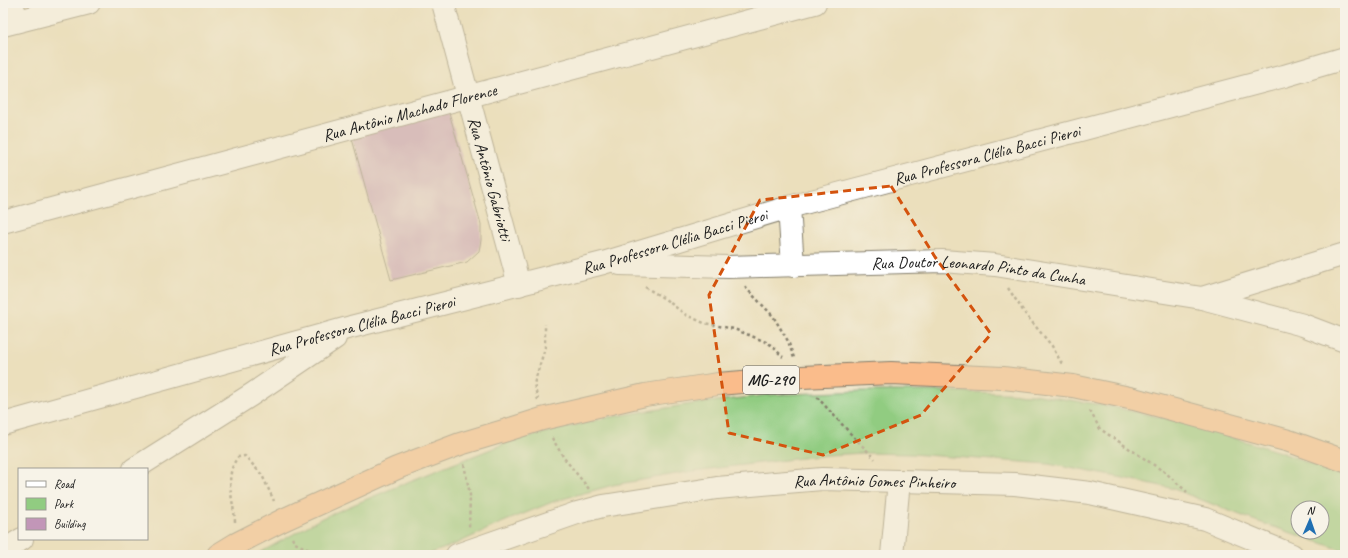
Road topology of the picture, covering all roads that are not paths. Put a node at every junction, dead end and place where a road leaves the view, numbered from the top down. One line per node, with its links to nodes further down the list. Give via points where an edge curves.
1 (89, 3): 4 (street)
2 (442, 3): 6 (street, Rua Antônio Gabriotti)
3 (815, 3): 6 (street, Rua Antônio Machado Florence)
4 (11, 16)
5 (1345, 58): 7 (street, Rua Professora Clélia Bacci Pieroi)
6 (469, 97): 8 (street, Rua Antônio Machado Florence); 12 (street, Rua Antônio Gabriotti)
7 (789, 207): 10 (street, Rua Professora Clélia Bacci Pieroi); 11 (street)
8 (3, 222)
9 (1345, 254): 13 (street)
10 (603, 263): 11 (street, Rua Doutor Leonardo Pinto da Cunha, via 728,267); 12 (street, Rua Professora Clélia Bacci Pieroi)
11 (793, 266): 13 (street, Rua Doutor Leonardo Pinto da Cunha, via 942,261 988,265)
12 (519, 285): 14 (street, Rua Professora Clélia Bacci Pieroi)
13 (1202, 298): 15 (street, Rua Doutor Leonardo Pinto da Cunha, via 1302,325)
14 (351, 327): 16 (street, Rua Professora Clélia Bacci Pieroi); 18 (street, via 251,395)
15 (1345, 341)
16 (3, 424)
17 (1345, 461): 21 (highway, MG-290, via 1282,439 1134,399 1073,386 1003,378 891,373 802,377 718,384 652,394 542,419 460,444 397,468 283,520)
18 (136, 468)
19 (899, 481): 23 (street, Rua Antônio Gomes Pinheiro, via 822,478 717,488 603,506); 24 (street); 25 (street, Rua Antônio Gomes Pinheiro, via 1015,484 1090,493 1204,519)
20 (20, 540): 22 (street)
21 (227, 550)
22 (3, 551)
23 (465, 552)
24 (892, 555)
25 (1292, 555)

